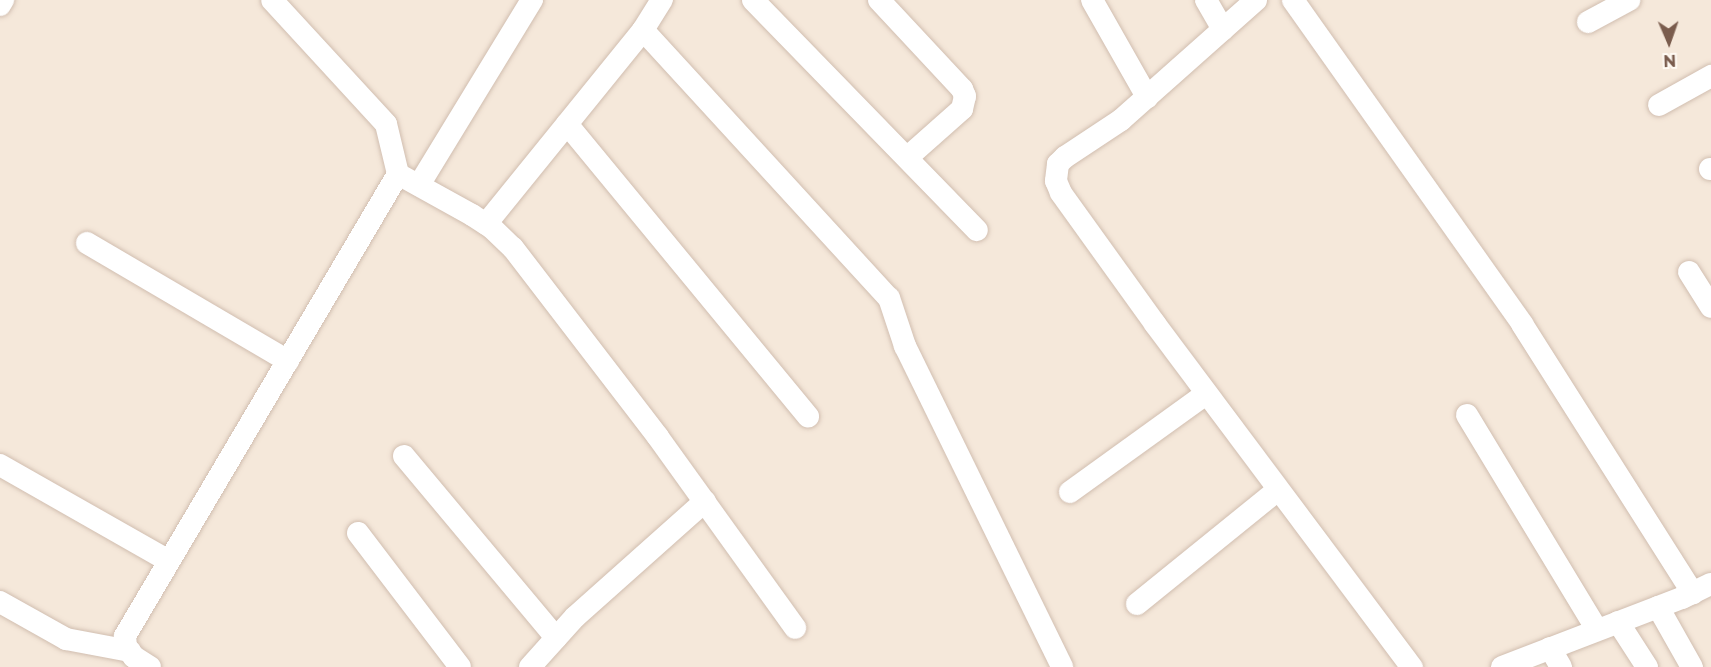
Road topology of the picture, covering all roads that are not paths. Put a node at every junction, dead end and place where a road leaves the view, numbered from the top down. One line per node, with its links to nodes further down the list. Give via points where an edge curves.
1 (3, 0): 12 (street)
2 (272, 0): 21 (street, via 386,124)
3 (532, 0): 22 (street)
4 (662, 0): 15 (street)
5 (753, 0): 20 (street)
6 (879, 0): 20 (street, via 965,96 962,109)
7 (1092, 0): 17 (street)
8 (1206, 0): 14 (street)
9 (1256, 0): 14 (street)
10 (1293, 0): 39 (street, via 1522,324)
11 (1629, 0): 13 (street)
12 (0, 5)
13 (1588, 22)
14 (1223, 29): 17 (street)
15 (643, 30): 19 (street); 52 (street, via 889,298 905,346)
16 (1711, 76): 18 (street)
17 (1147, 97): 29 (street, via 1121,120 1065,157 1058,164 1056,181)
18 (1659, 105)
19 (567, 124): 23 (street); 31 (street)
20 (908, 158): 24 (street)
21 (398, 174): 22 (street); 28 (street)
22 (418, 185): 23 (street)
23 (486, 224): 36 (street, via 513,248)
24 (977, 230)
25 (87, 243): 28 (street)
26 (1689, 272): 27 (street)
27 (1711, 307)
28 (288, 361): 38 (street)
29 (1206, 394): 34 (street); 35 (street)
30 (1467, 415): 45 (street)
31 (808, 416)
32 (404, 456): 46 (street)
33 (0, 465): 38 (street)
34 (1278, 490): 41 (street); 53 (street)
35 (1070, 492)
36 (705, 501): 44 (street); 46 (street)
37 (358, 533): 50 (street)
38 (169, 561): 47 (street, via 125,636)
39 (1702, 589): 42 (street)
40 (0, 602): 47 (street, via 66,639)
41 (1137, 603)
42 (1658, 607): 43 (street); 56 (street)
43 (1618, 622): 45 (street); 55 (street)
44 (795, 628)
45 (1597, 630): 48 (street)
46 (556, 638): 51 (street)
47 (130, 651): 49 (street)
48 (1556, 657): 54 (street)
49 (150, 667)
50 (460, 667)
51 (530, 667)
52 (1062, 667)
53 (1412, 667)
54 (1502, 667)
55 (1647, 667)
56 (1692, 667)

